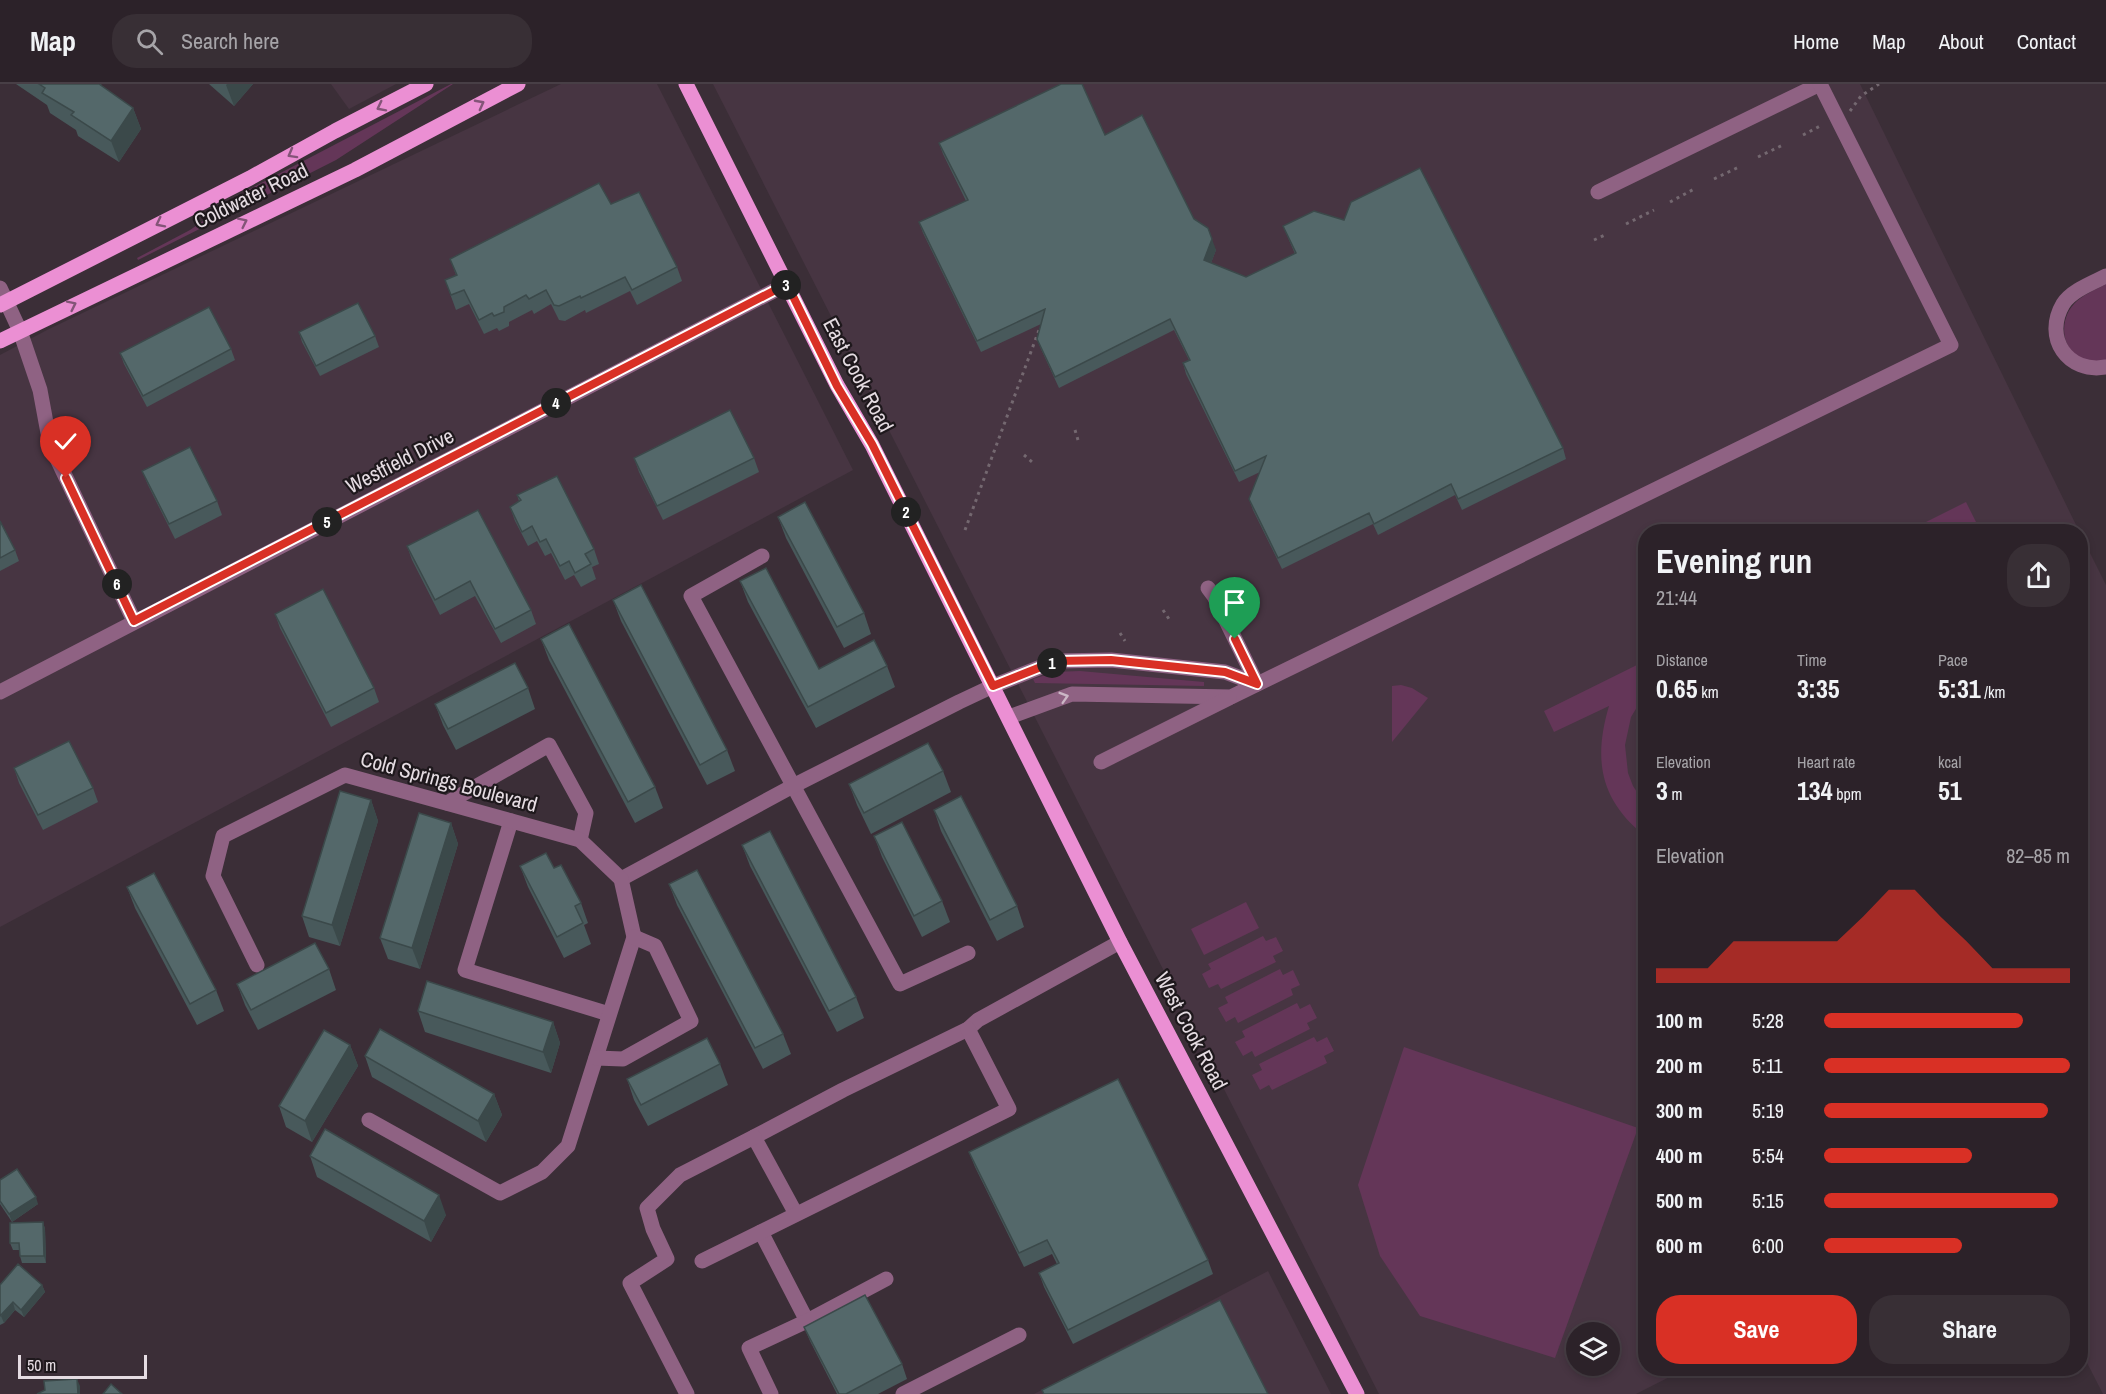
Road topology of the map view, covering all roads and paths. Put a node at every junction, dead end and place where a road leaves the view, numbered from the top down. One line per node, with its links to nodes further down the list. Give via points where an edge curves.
1 (426, 84): 22 (main road, Coldwater Road, one-way to 22, via 250,178)
2 (518, 84): 24 (main road, Coldwater Road, one-way to 2, via 355,170)
3 (686, 84): 21 (main road, East Cook Road)
4 (1820, 84): 14 (street); 39 (street, via 1951,345)
5 (1879, 84): 6 (path)
6 (1846, 112)
7 (1829, 121): 8 (path)
8 (1803, 135)
9 (1785, 144): 10 (path)
10 (1758, 157)
11 (1741, 166): 12 (path)
12 (1714, 179)
13 (1696, 188): 15 (path)
14 (1598, 192)
15 (1670, 202)
16 (1654, 210): 17 (path)
17 (1626, 224)
18 (1607, 234): 19 (path)
19 (1594, 240)
20 (2106, 276): 26 (street, via 2064,302 2056,329 2068,358 2093,370)
21 (787, 284): 36 (street, Westfield Drive); 40 (main road, East Cook Road)
22 (2, 298): 24 (street)
23 (1039, 330): 31 (path)
24 (20, 331): 25 (main road, Coldwater Road); 36 (street, via 40,390 50,444)
25 (0, 341)
26 (2106, 367)
27 (1075, 430): 28 (path)
28 (1078, 440)
29 (1024, 455): 30 (path)
30 (1032, 462)
31 (965, 530)
32 (762, 556): 45 (street, via 691,596)
33 (1208, 588): 39 (street)
34 (1163, 610): 35 (path)
35 (1168, 619)
36 (134, 621): 41 (street, Westfield Drive)
37 (1120, 633): 38 (path)
38 (1125, 641)
39 (1257, 684): 40 (street, via 1225,672 1111,660 1056,661); 42 (street)
40 (993, 686): 43 (main road, West Cook Road); 45 (street)
41 (0, 692)
42 (1232, 697): 43 (street, one-way to 42, via 1072,694); 44 (street)
43 (1009, 717): 51 (main road, West Cook Road)
44 (1101, 762)
45 (793, 786): 49 (street); 52 (street, via 900,984)
46 (447, 803): 47 (street, Cold Springs Boulevard); 48 (street, via 549,745 586,813); 53 (street, Cold Springs Boulevard, via 345,775 223,836 213,876)
47 (511, 821): 48 (street, Cold Springs Boulevard); 54 (street, via 465,970)
48 (580, 840): 49 (street, Cold Springs Boulevard)
49 (621, 879): 50 (street)
50 (634, 937): 54 (street); 56 (street, via 655,946 691,1021 623,1059)
51 (1120, 942): 55 (street); 68 (main road, West Cook Road)
52 (968, 952)
53 (257, 965)
54 (609, 1014): 56 (street)
55 (968, 1029): 58 (street); 59 (street, via 1009,1109)
56 (596, 1058): 57 (street, via 568,1146 542,1172 500,1192)
57 (369, 1120)
58 (754, 1137): 59 (street); 65 (street, via 680,1175 647,1208 666,1259 630,1283)
59 (796, 1214): 60 (street)
60 (760, 1232): 61 (street); 63 (street)
61 (702, 1261)
62 (886, 1279): 63 (street)
63 (807, 1321): 66 (street, via 749,1348)
64 (1018, 1335): 67 (street)
65 (687, 1394)
66 (771, 1394)
67 (903, 1394)
68 (1357, 1394)

